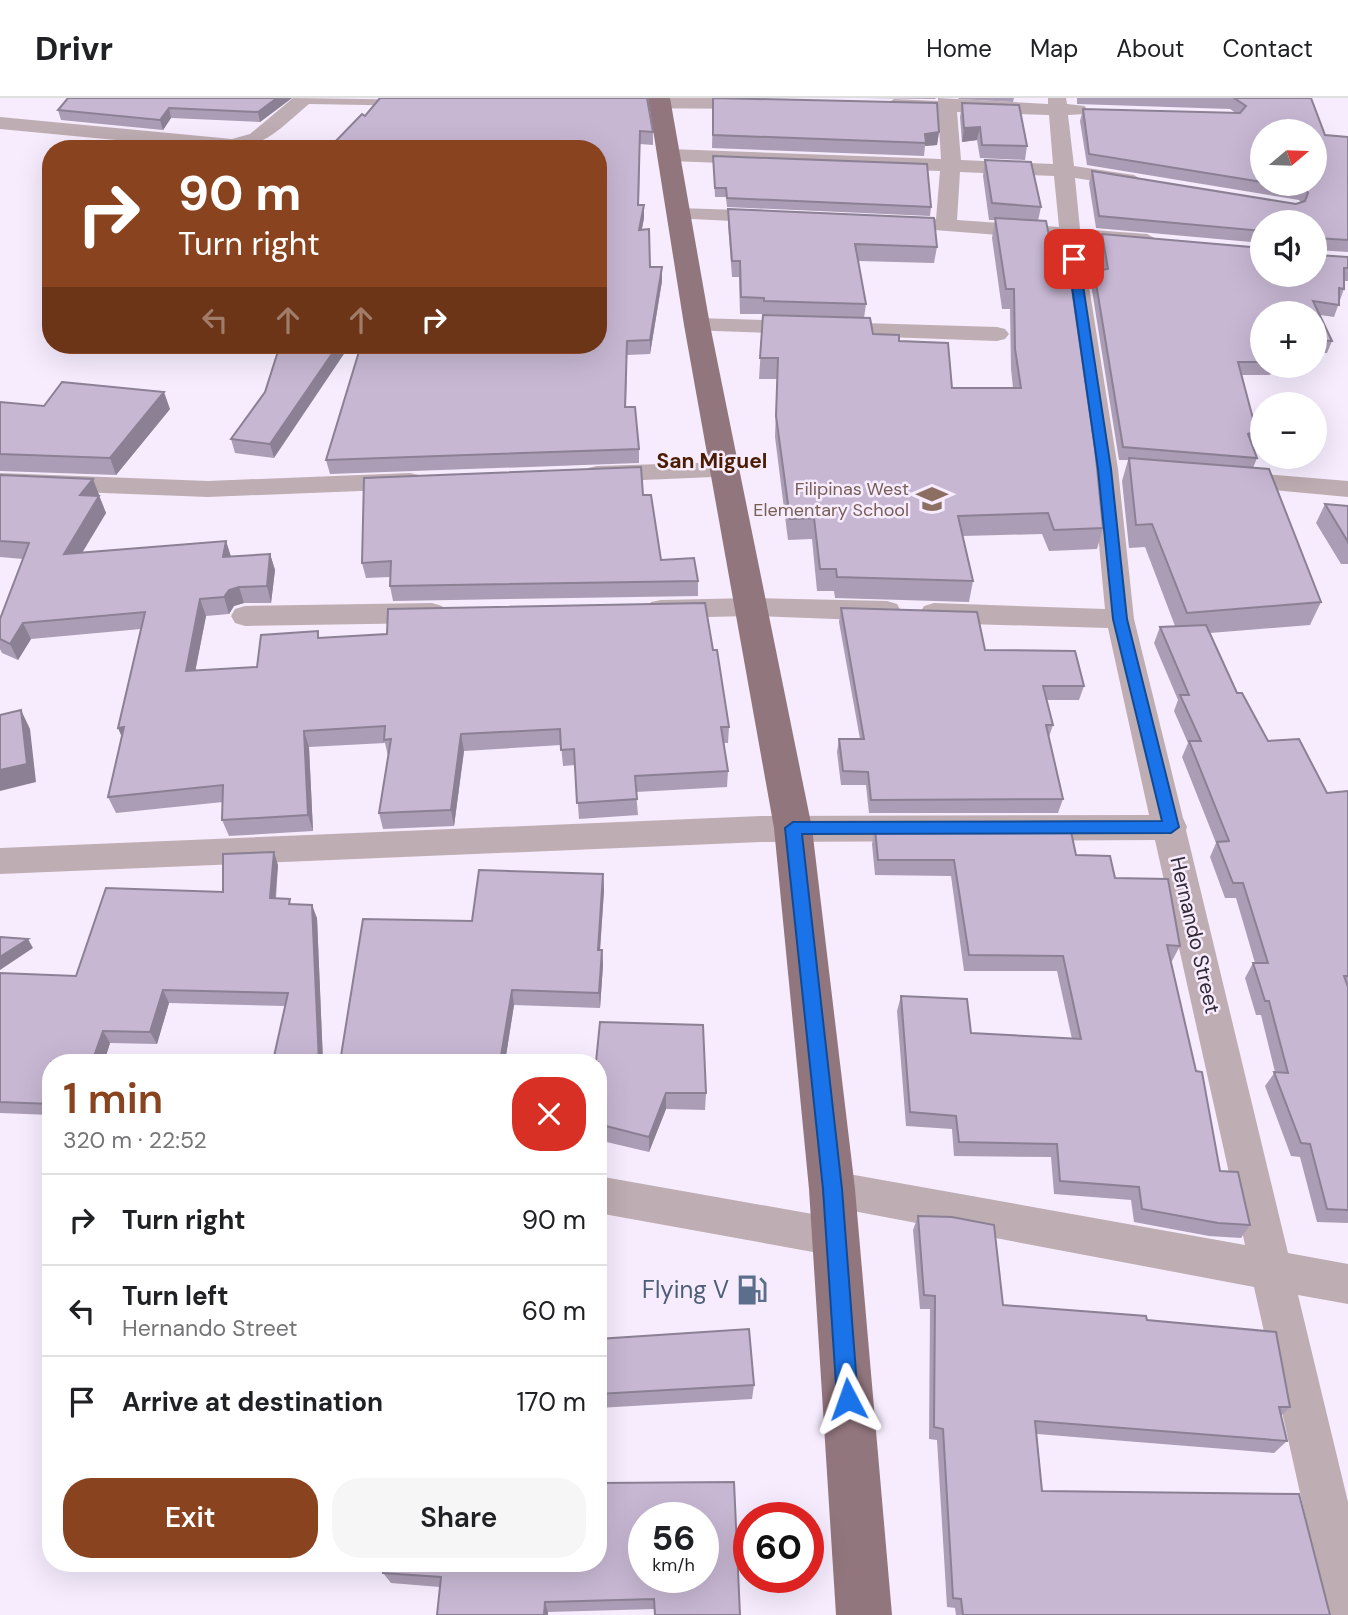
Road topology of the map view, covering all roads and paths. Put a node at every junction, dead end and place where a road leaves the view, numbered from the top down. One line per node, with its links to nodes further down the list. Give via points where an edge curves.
1 (303, 98): 2 (street); 12 (street)
2 (442, 101)
3 (660, 101): 4 (street); 5 (street); 13 (main road)
4 (774, 102)
5 (608, 103)
6 (947, 103): 7 (street); 8 (street); 14 (street)
7 (1057, 104): 9 (street); 15 (street, Hernando Street)
8 (881, 105)
9 (1097, 111)
10 (0, 123): 11 (street)
11 (180, 140)
12 (250, 140)
13 (669, 155): 14 (street); 17 (main road)
14 (951, 165): 15 (street); 20 (street)
15 (1063, 170): 16 (street); 21 (street, Hernando Street)
16 (1158, 184)
17 (678, 214): 18 (street); 23 (main road)
18 (796, 218)
19 (864, 220): 20 (street)
20 (946, 224): 21 (street)
21 (1070, 232): 22 (street); 35 (street, Hernando Street, via 1118,470)
22 (1166, 242)
23 (697, 325): 24 (street); 25 (main road)
24 (997, 334)
25 (727, 470): 26 (street); 31 (main road)
26 (568, 475)
27 (1202, 477): 30 (street)
28 (0, 481): 29 (street, via 208,489)
29 (429, 481)
30 (1348, 489)
31 (752, 607): 32 (street); 35 (street); 37 (main road)
32 (640, 609)
33 (463, 612): 34 (street)
34 (245, 616)
35 (1120, 619): 36 (street, Hernando Street)
36 (1171, 827): 37 (street); 42 (street, Hernando Street)
37 (793, 828): 38 (street); 39 (main road)
38 (0, 861)
39 (832, 1189): 41 (main road); 42 (street)
40 (607, 1196): 41 (street)
41 (835, 1237): 45 (main road)
42 (1270, 1268): 43 (street); 44 (street, Hernando Street)
43 (1348, 1283)
44 (1348, 1600)
45 (864, 1615)

